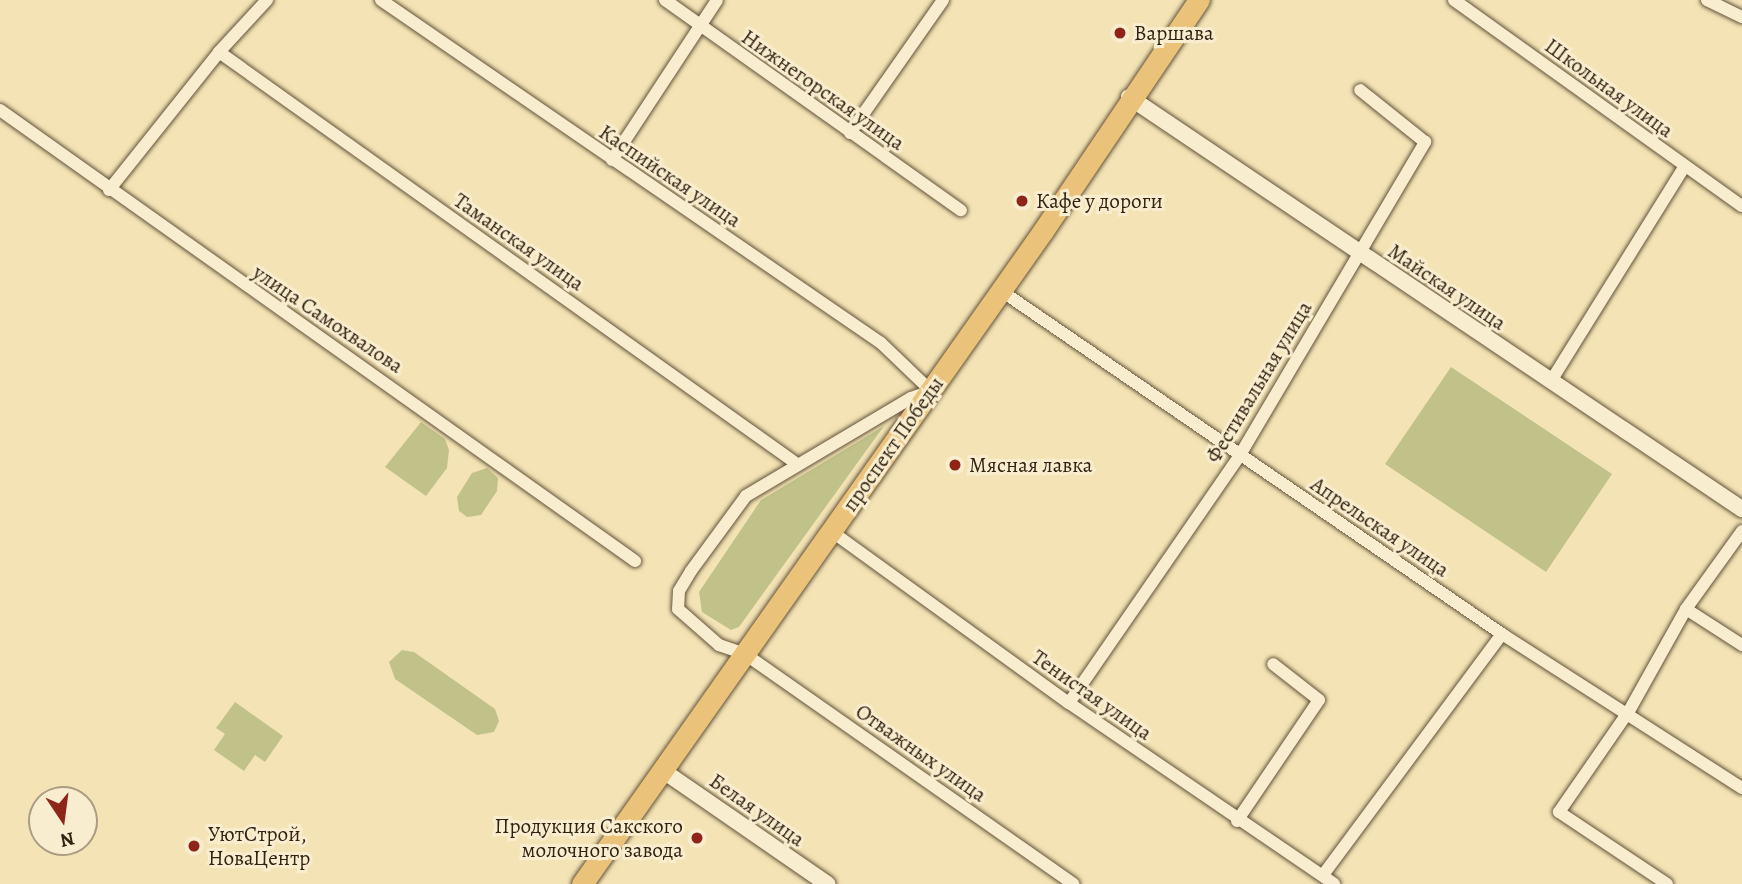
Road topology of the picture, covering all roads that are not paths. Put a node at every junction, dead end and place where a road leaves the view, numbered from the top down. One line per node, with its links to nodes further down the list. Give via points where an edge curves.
1 (267, 0): 11 (street)
2 (381, 0): 16 (street, Каспийская улица)
3 (665, 0): 10 (street, Нижнегорская улица)
4 (717, 0): 10 (street)
5 (943, 0): 15 (street)
6 (1199, 0): 13 (main road, проспект Победы)
7 (1454, 0): 17 (street, Школьная улица)
8 (1707, 0): 9 (street)
9 (1742, 17)
10 (698, 26): 15 (street, Нижнегорская улица); 16 (street)
11 (219, 52): 18 (street); 26 (street, Таманская улица)
12 (1360, 90): 21 (street, Фестивальная улица, via 1425,142)
13 (1129, 97): 21 (street, Майская улица); 22 (main road, проспект Победы)
14 (0, 110): 18 (street, улица Самохвалова)
15 (850, 132): 20 (street, Нижнегорская улица)
16 (612, 160): 24 (street, Каспийская улица, via 881,343)
17 (1685, 166): 19 (street, Школьная улица); 23 (street)
18 (109, 190): 30 (street, улица Самохвалова, via 474,443)
19 (1742, 206)
20 (961, 210)
21 (1358, 253): 23 (street, Майская улица); 25 (street, Фестивальная улица)
22 (1000, 290): 24 (main road, проспект Победы); 25 (street, Апрельская улица)
23 (1551, 381): 27 (street, Майская улица)
24 (931, 391): 26 (street); 28 (main road, проспект Победы)
25 (1240, 454): 32 (street, Апрельская улица); 36 (street, Фестивальная улица)
26 (797, 464): 34 (street, Отважных улица, via 746,496 677,597 685,619 719,645)
27 (1742, 509)
28 (831, 531): 34 (main road, проспект Победы); 36 (street, Тенистая улица)
29 (1742, 531): 31 (street)
30 (635, 561)
31 (1686, 609): 33 (street); 37 (street)
32 (1502, 634): 37 (street, Апрельская улица); 41 (street)
33 (1742, 645)
34 (745, 654): 38 (main road, проспект Победы); 44 (street, Отважных улица)
35 (1273, 664): 40 (street, via 1319,700)
36 (1069, 703): 40 (street, Тенистая улица)
37 (1629, 711): 39 (street, Апрельская улица); 46 (street, via 1559,812)
38 (662, 770): 42 (main road, проспект Победы); 43 (street, Белая улица)
39 (1742, 788)
40 (1237, 821): 41 (street, Тенистая улица)
41 (1323, 875): 45 (street, Тенистая улица)
42 (582, 884)
43 (827, 884)
44 (1074, 884)
45 (1334, 884)
46 (1667, 884)

